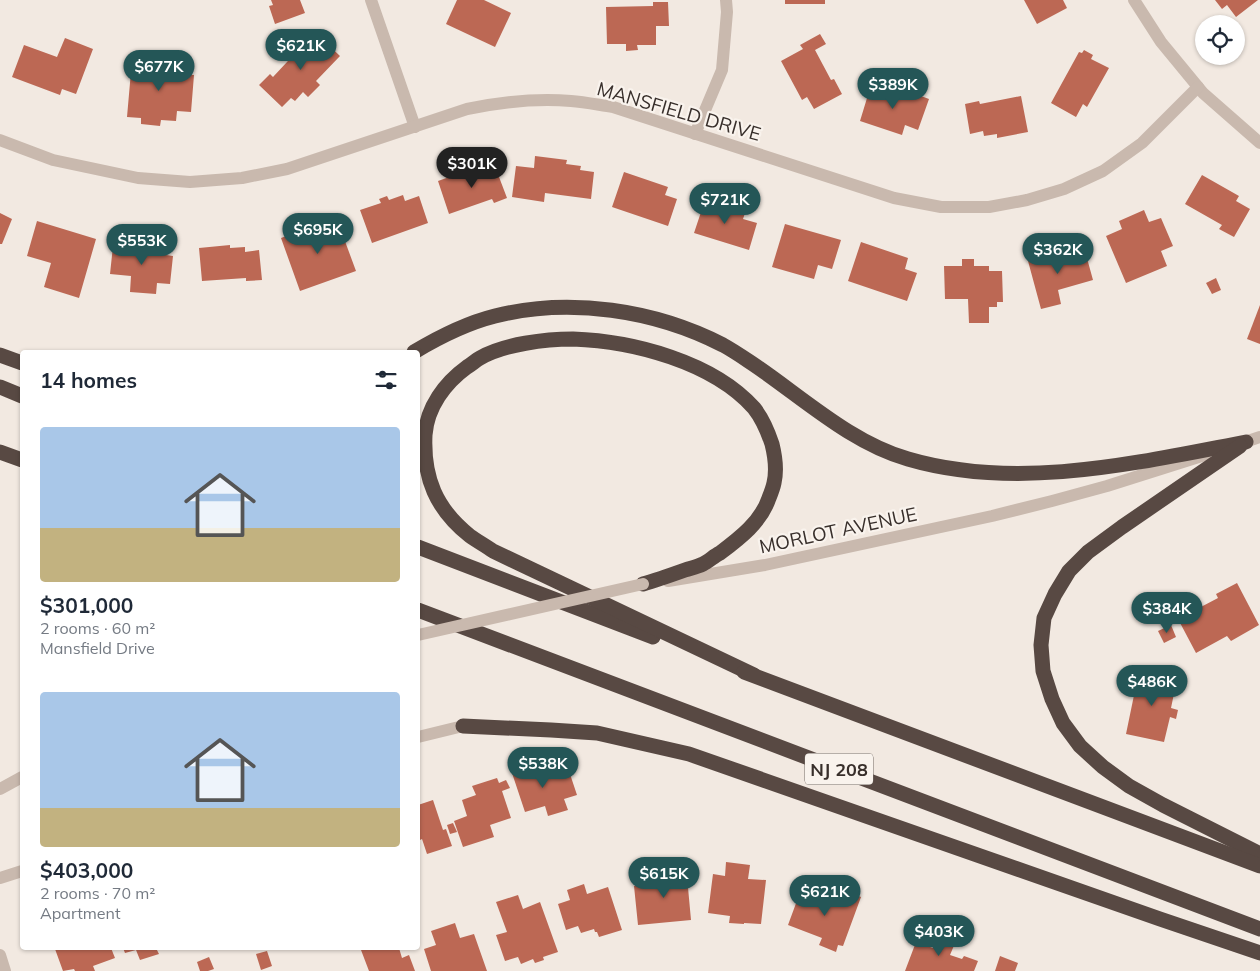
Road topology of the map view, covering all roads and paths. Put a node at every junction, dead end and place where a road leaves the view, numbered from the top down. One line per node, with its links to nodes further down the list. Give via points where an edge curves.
1 (371, 0): 5 (street)
2 (726, 0): 6 (street, via 722,70)
3 (1134, 0): 4 (street, via 1161,42)
4 (1198, 87): 6 (street, MANSFIELD DRIVE, via 1142,143 1103,171 1064,189 1027,200 989,206 941,206 894,198); 8 (street)
5 (414, 127): 6 (street, MANSFIELD DRIVE, via 467,109 534,100 572,101 613,108); 7 (street, MANSFIELD DRIVE, via 287,169 242,178 190,182 138,178 53,160)
6 (695, 134)
7 (0, 140)
8 (1260, 143)
9 (418, 350): 14 (highway, via 494,316 533,309 616,311 657,319 725,346 848,432 876,447 906,459 970,472 1010,474 1102,467)
10 (0, 355): 11 (highway)
11 (20, 362)
12 (0, 388): 13 (highway)
13 (20, 395)
14 (1253, 440): 18 (street, MORLOT AVENUE, via 1052,502 765,566); 26 (highway, via 1088,552 1069,571 1055,594 1044,618 1041,645 1043,671 1063,723 1080,746 1102,767 1163,805)
15 (0, 452): 16 (highway)
16 (20, 459)
17 (420, 548): 21 (highway)
18 (643, 584): 20 (street, MORLOT AVENUE, bridge); 21 (highway, via 704,564 749,530 766,507 775,481 775,458 769,433 755,409 710,374 682,361 649,350 611,343 573,339 505,348 481,358 458,374 442,390 431,410 425,453 428,476 438,500 452,520 493,550)
19 (420, 611): 30 (highway, NJ 208)
20 (420, 635)
21 (754, 675): 27 (highway)
22 (464, 726): 23 (street); 31 (highway, via 597,733 689,754)
23 (420, 737)
24 (20, 778): 25 (street)
25 (0, 789)
26 (1260, 854)
27 (1260, 866)
28 (20, 872): 29 (street)
29 (0, 878)
30 (1260, 929)
31 (1260, 953)
32 (0, 955): 33 (street)
33 (5, 971)

